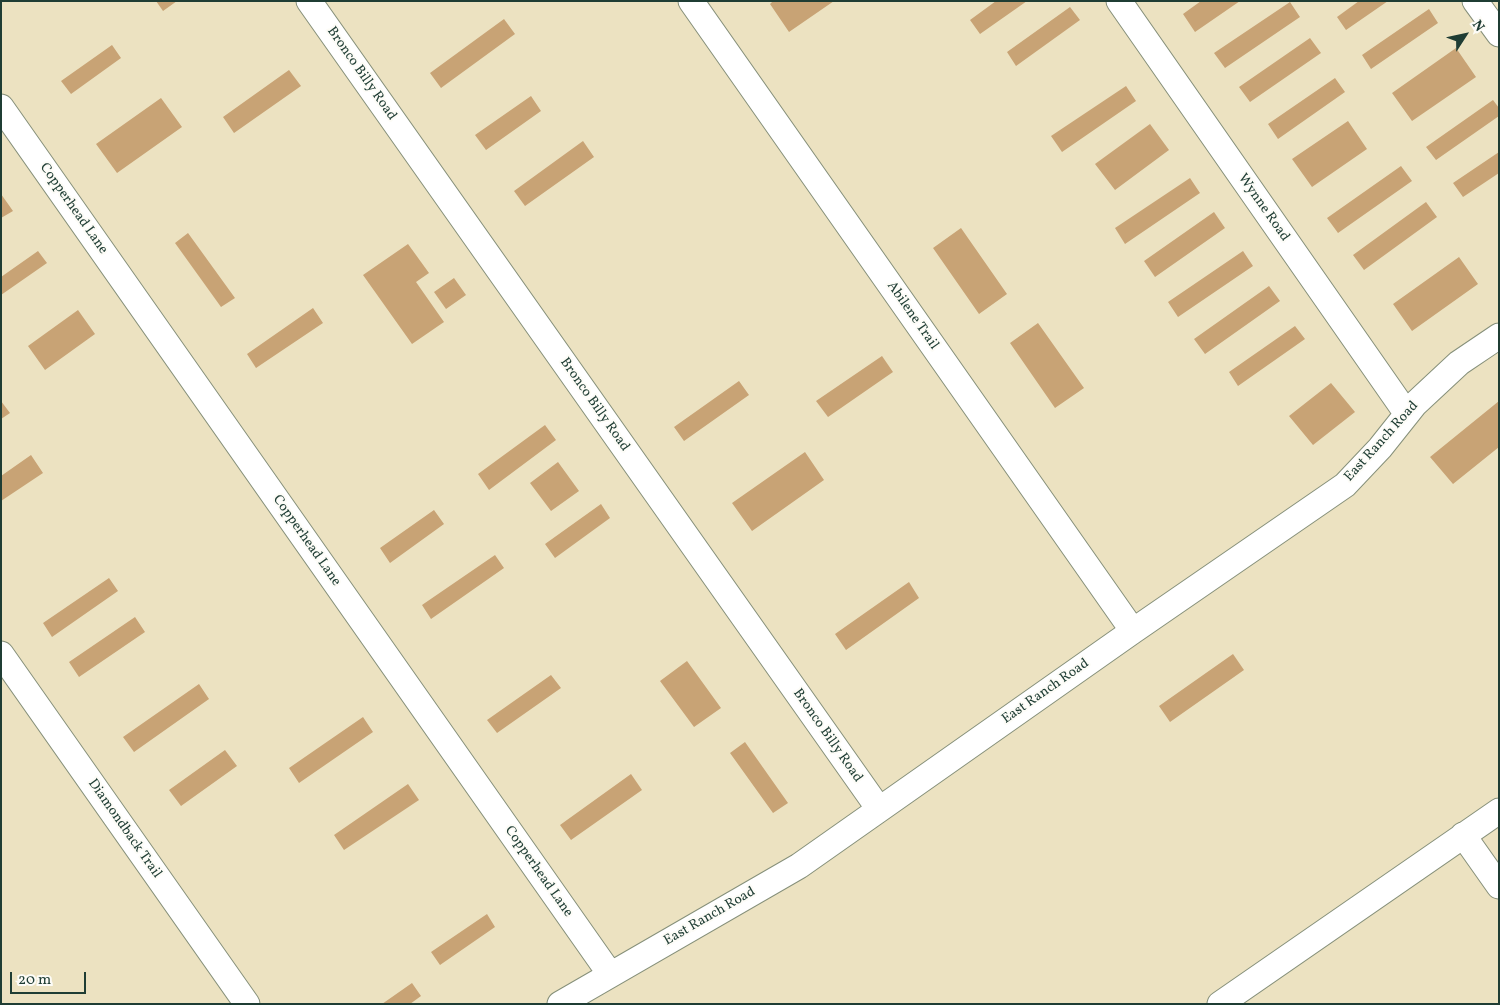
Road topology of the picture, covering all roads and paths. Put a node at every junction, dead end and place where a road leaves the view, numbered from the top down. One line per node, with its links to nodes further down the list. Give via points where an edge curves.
1 (310, 1): 11 (street, Bronco Billy Road)
2 (691, 1): 9 (street, Abilene Trail)
3 (1119, 1): 8 (street, Wynne Road)
4 (1476, 1): 5 (street)
5 (1499, 34)
6 (1, 108): 15 (street, Copperhead Lane)
7 (1499, 336): 8 (street, East Ranch Road, via 1459,363)
8 (1408, 414): 9 (street, East Ranch Road, via 1345,484)
9 (1133, 631): 11 (street, East Ranch Road)
10 (1, 654): 16 (street, Diamondback Trail)
11 (879, 809): 15 (street, East Ranch Road, via 799,866)
12 (1499, 811): 13 (street)
13 (1463, 835): 14 (street); 18 (street)
14 (1499, 886)
15 (610, 974): 17 (street, East Ranch Road)
16 (247, 1004)
17 (560, 1004)
18 (1220, 1004)

